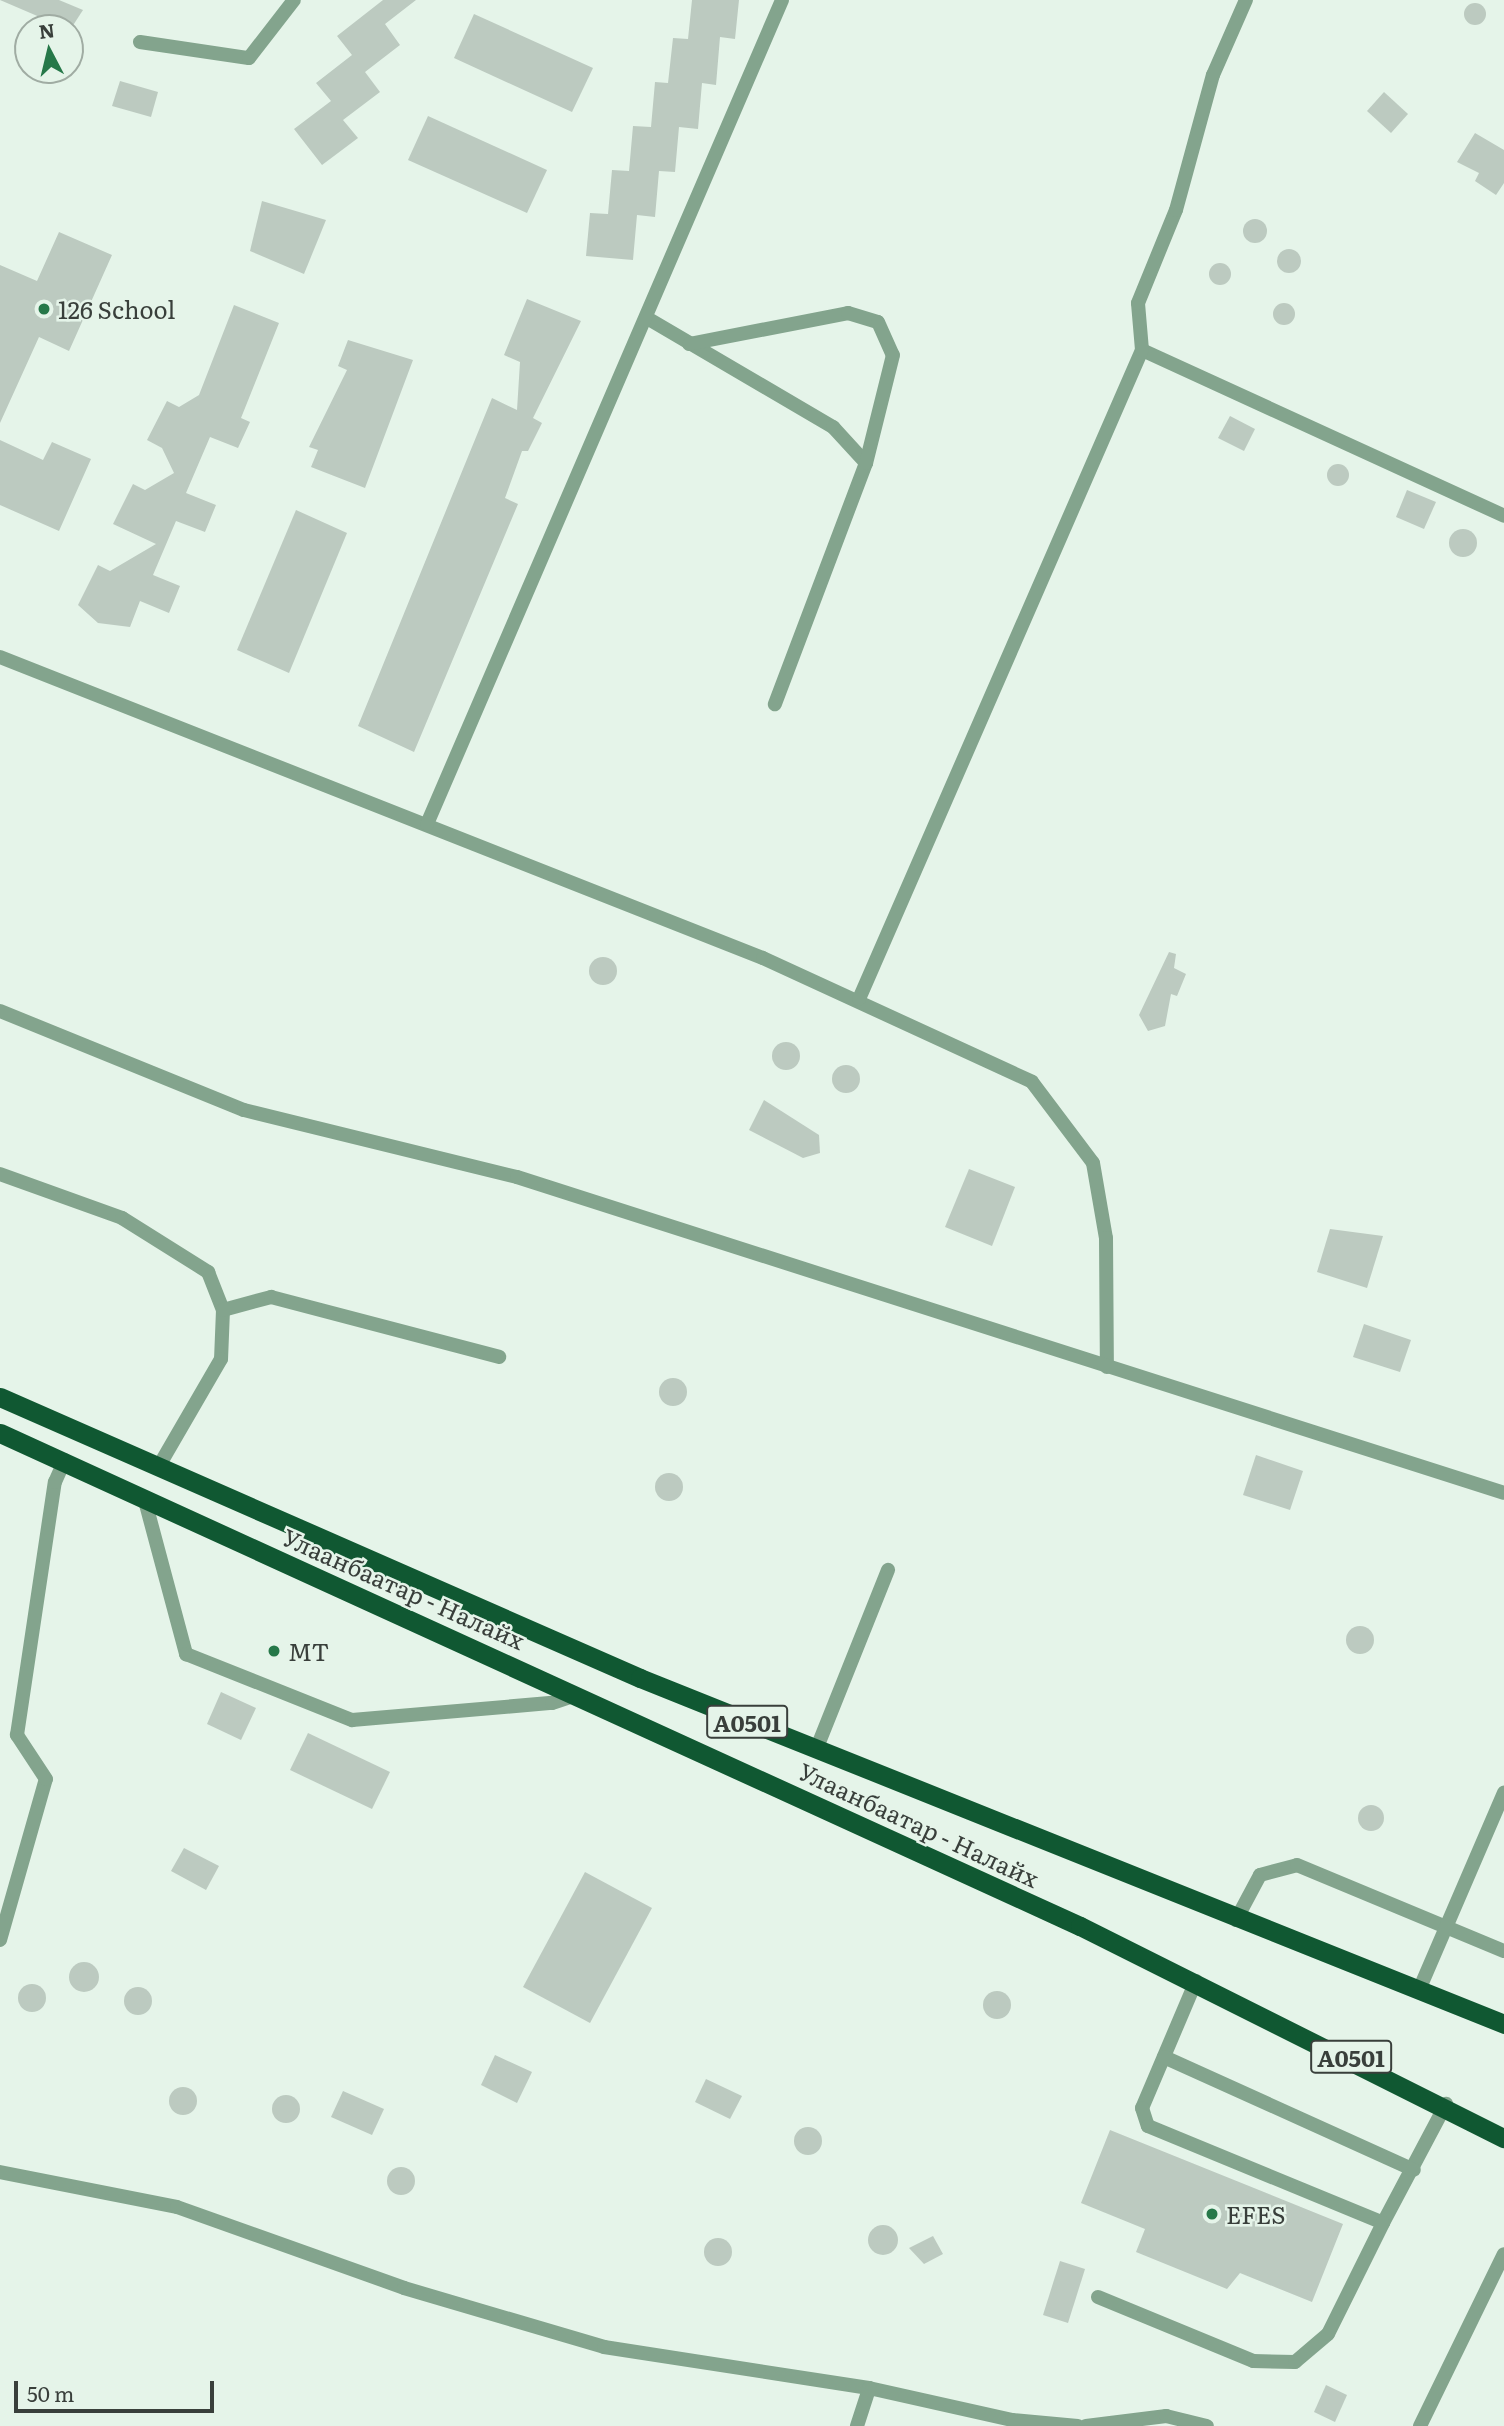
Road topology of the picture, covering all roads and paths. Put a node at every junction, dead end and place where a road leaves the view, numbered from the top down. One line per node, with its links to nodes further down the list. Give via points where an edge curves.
1 (294, 0): 4 (street, via 249,58)
2 (782, 0): 5 (street)
3 (1246, 0): 7 (street, via 1213,75 1175,210 1138,303)
4 (139, 42)
5 (647, 318): 6 (street); 12 (street)
6 (689, 344): 8 (street, via 833,427); 8 (street, via 848,313 878,322 893,355)
7 (1142, 350): 9 (street); 13 (street)
8 (866, 463): 11 (street)
9 (1504, 516)
10 (0, 657): 12 (street)
11 (775, 704)
12 (427, 824): 13 (street)
13 (859, 999): 18 (street, via 1032,1083 1093,1163 1106,1238)
14 (0, 1011): 18 (street, via 244,1110 517,1177)
15 (0, 1174): 16 (street, via 121,1218 208,1272)
16 (223, 1310): 17 (street, via 271,1297); 22 (street, via 221,1359)
17 (499, 1357)
18 (1107, 1367): 23 (street)
19 (0, 1397): 22 (highway, Улаанбаатар - Налайх / A0501)
20 (0, 1433): 21 (highway, Улаанбаатар - Налайх / A0501)
21 (65, 1460): 24 (highway, Улаанбаатар - Налайх / A0501); 31 (street, via 55,1482 17,1735 46,1779)
22 (159, 1466): 27 (highway, Улаанбаатар - Налайх / A0501)
23 (1504, 1493)
24 (144, 1497): 26 (highway, Улаанбаатар - Налайх / A0501); 26 (street, via 186,1654 352,1720 552,1703)
25 (888, 1570): 27 (street)
26 (580, 1694): 33 (highway, Улаанбаатар - Налайх / A0501)
27 (816, 1750): 29 (highway, Улаанбаатар - Налайх / A0501)
28 (1504, 1793): 30 (street)
29 (1236, 1920): 30 (street, via 1260,1875 1297,1865); 34 (highway, Улаанбаатар - Налайх / A0501)
30 (1448, 1926): 32 (street); 34 (street)
31 (0, 1940)
32 (1504, 1951)
33 (1196, 1981): 36 (street); 37 (highway, Улаанбаатар - Налайх / A0501)
34 (1419, 1990): 35 (highway, Улаанбаатар - Налайх / A0501)
35 (1504, 2024)
36 (1164, 2057): 39 (street); 41 (street, via 1142,2108 1148,2126)
37 (1446, 2104): 38 (highway, Улаанбаатар - Налайх / A0501); 39 (street)
38 (1504, 2138)
39 (1414, 2170): 41 (street)
40 (0, 2172): 44 (street, via 177,2207 404,2288 604,2347)
41 (1382, 2223): 43 (street, via 1328,2334 1295,2362 1253,2361)
42 (1504, 2254): 51 (street)
43 (1098, 2297)
44 (869, 2388): 45 (street); 46 (street)
45 (1012, 2420): 47 (street); 48 (street)
46 (857, 2426)
47 (993, 2426)
48 (1078, 2426)
49 (1086, 2426): 50 (street, via 1166,2416)
50 (1207, 2426)
51 (1420, 2426)

